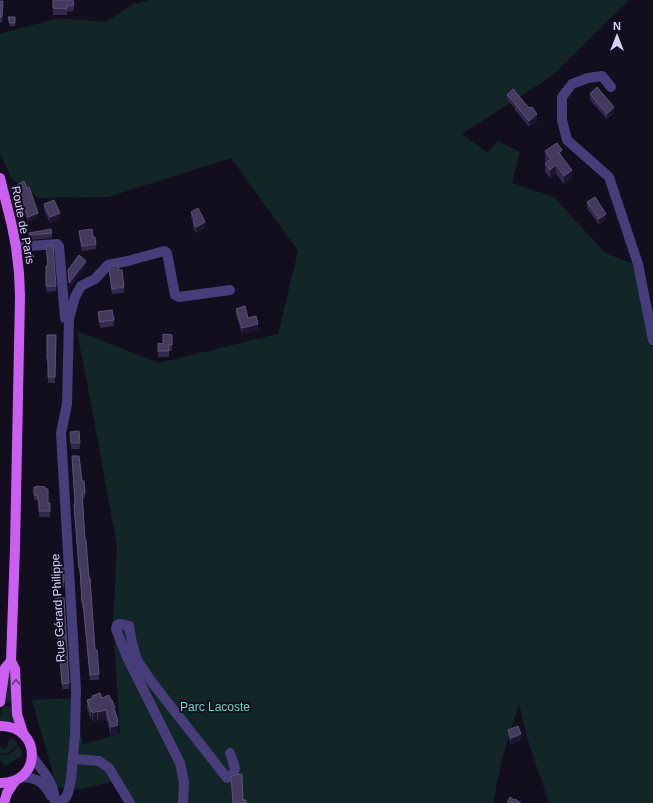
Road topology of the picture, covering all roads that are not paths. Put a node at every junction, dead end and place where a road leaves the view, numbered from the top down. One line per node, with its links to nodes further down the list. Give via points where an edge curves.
1 (611, 87): 6 (street, via 602,76 572,84 562,97 562,120 568,140 609,177 638,264)
2 (0, 178): 3 (main road, Route de Paris)
3 (16, 247): 5 (street, via 57,244 59,246 64,318); 7 (main road, Route de Paris, via 20,333)
4 (230, 290): 5 (street, via 179,297 176,295 167,253 164,251 108,264 95,279 81,286)
5 (69, 318): 13 (street, Rue Gérard Philippe, via 67,404 61,433 76,690)
6 (653, 340)
7 (11, 661): 8 (main road, Route de Paris, via 5,668); 10 (main road, Route de Paris, one-way to 7, via 17,714 15,669)
8 (0, 702)
9 (0, 726): 10 (main road)
10 (23, 733): 12 (main road, Route de Paris, via 29,742)
11 (230, 752): 19 (street, via 235,768 234,773 227,778 150,681 137,660 129,626 117,625 116,629 127,657 180,763 184,782)
12 (32, 756): 14 (main road, via 31,764); 17 (street, via 51,783)
13 (73, 759): 17 (street, Rue Gérard Philippe, via 68,793 63,800); 18 (street, via 99,761 109,768)
14 (19, 779): 15 (main road); 16 (main road, via 6,793); 17 (street, via 34,779 43,783)
15 (0, 783)
16 (4, 803)
17 (55, 803)
18 (130, 803)
19 (183, 803)

